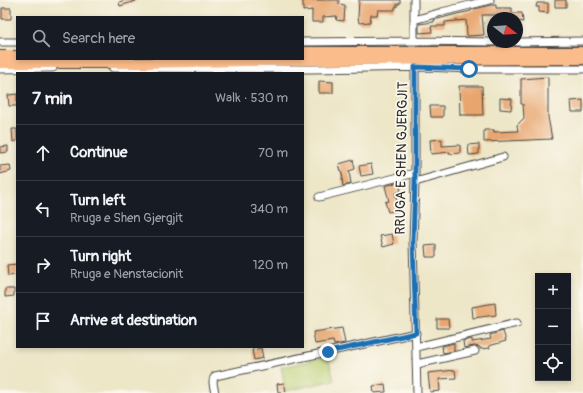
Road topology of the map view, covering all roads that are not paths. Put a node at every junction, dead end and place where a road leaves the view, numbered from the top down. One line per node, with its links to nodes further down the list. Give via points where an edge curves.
1 (414, 0): 3 (street)
2 (490, 0): 3 (street)
3 (414, 20): 4 (street)
4 (414, 38): 8 (street); 9 (street)
5 (583, 41): 10 (street)
6 (0, 42): 7 (street)
7 (16, 42)
8 (304, 42)
9 (487, 42)
10 (523, 42)
11 (304, 52): 12 (highway)
12 (583, 52)
13 (0, 56): 14 (highway)
14 (16, 56)
15 (583, 59): 17 (highway)
16 (0, 63): 17 (highway)
17 (32, 63): 19 (highway, via 38,66)
18 (415, 67): 19 (street); 21 (street); 23 (street, RRUGA E SHEN GJERGJIT)
19 (68, 68): 20 (street)
20 (0, 69)
21 (583, 69)
22 (503, 157): 24 (street)
23 (415, 173): 24 (street, RRUGA E SHEN GJERGJIT); 25 (street)
24 (415, 182): 27 (street, RRUGA E SHEN GJERGJIT, via 413,241)
25 (319, 197)
26 (516, 323): 28 (street)
27 (416, 333): 28 (street, RRUGA E SHEN GJERGJIT); 31 (street, via 215,376 212,382)
28 (416, 347): 30 (street, RRUGA E SHEN GJERGJIT)
29 (475, 352): 30 (street)
30 (417, 364): 32 (street, RRUGA E SHEN GJERGJIT)
31 (215, 393)
32 (417, 393)

